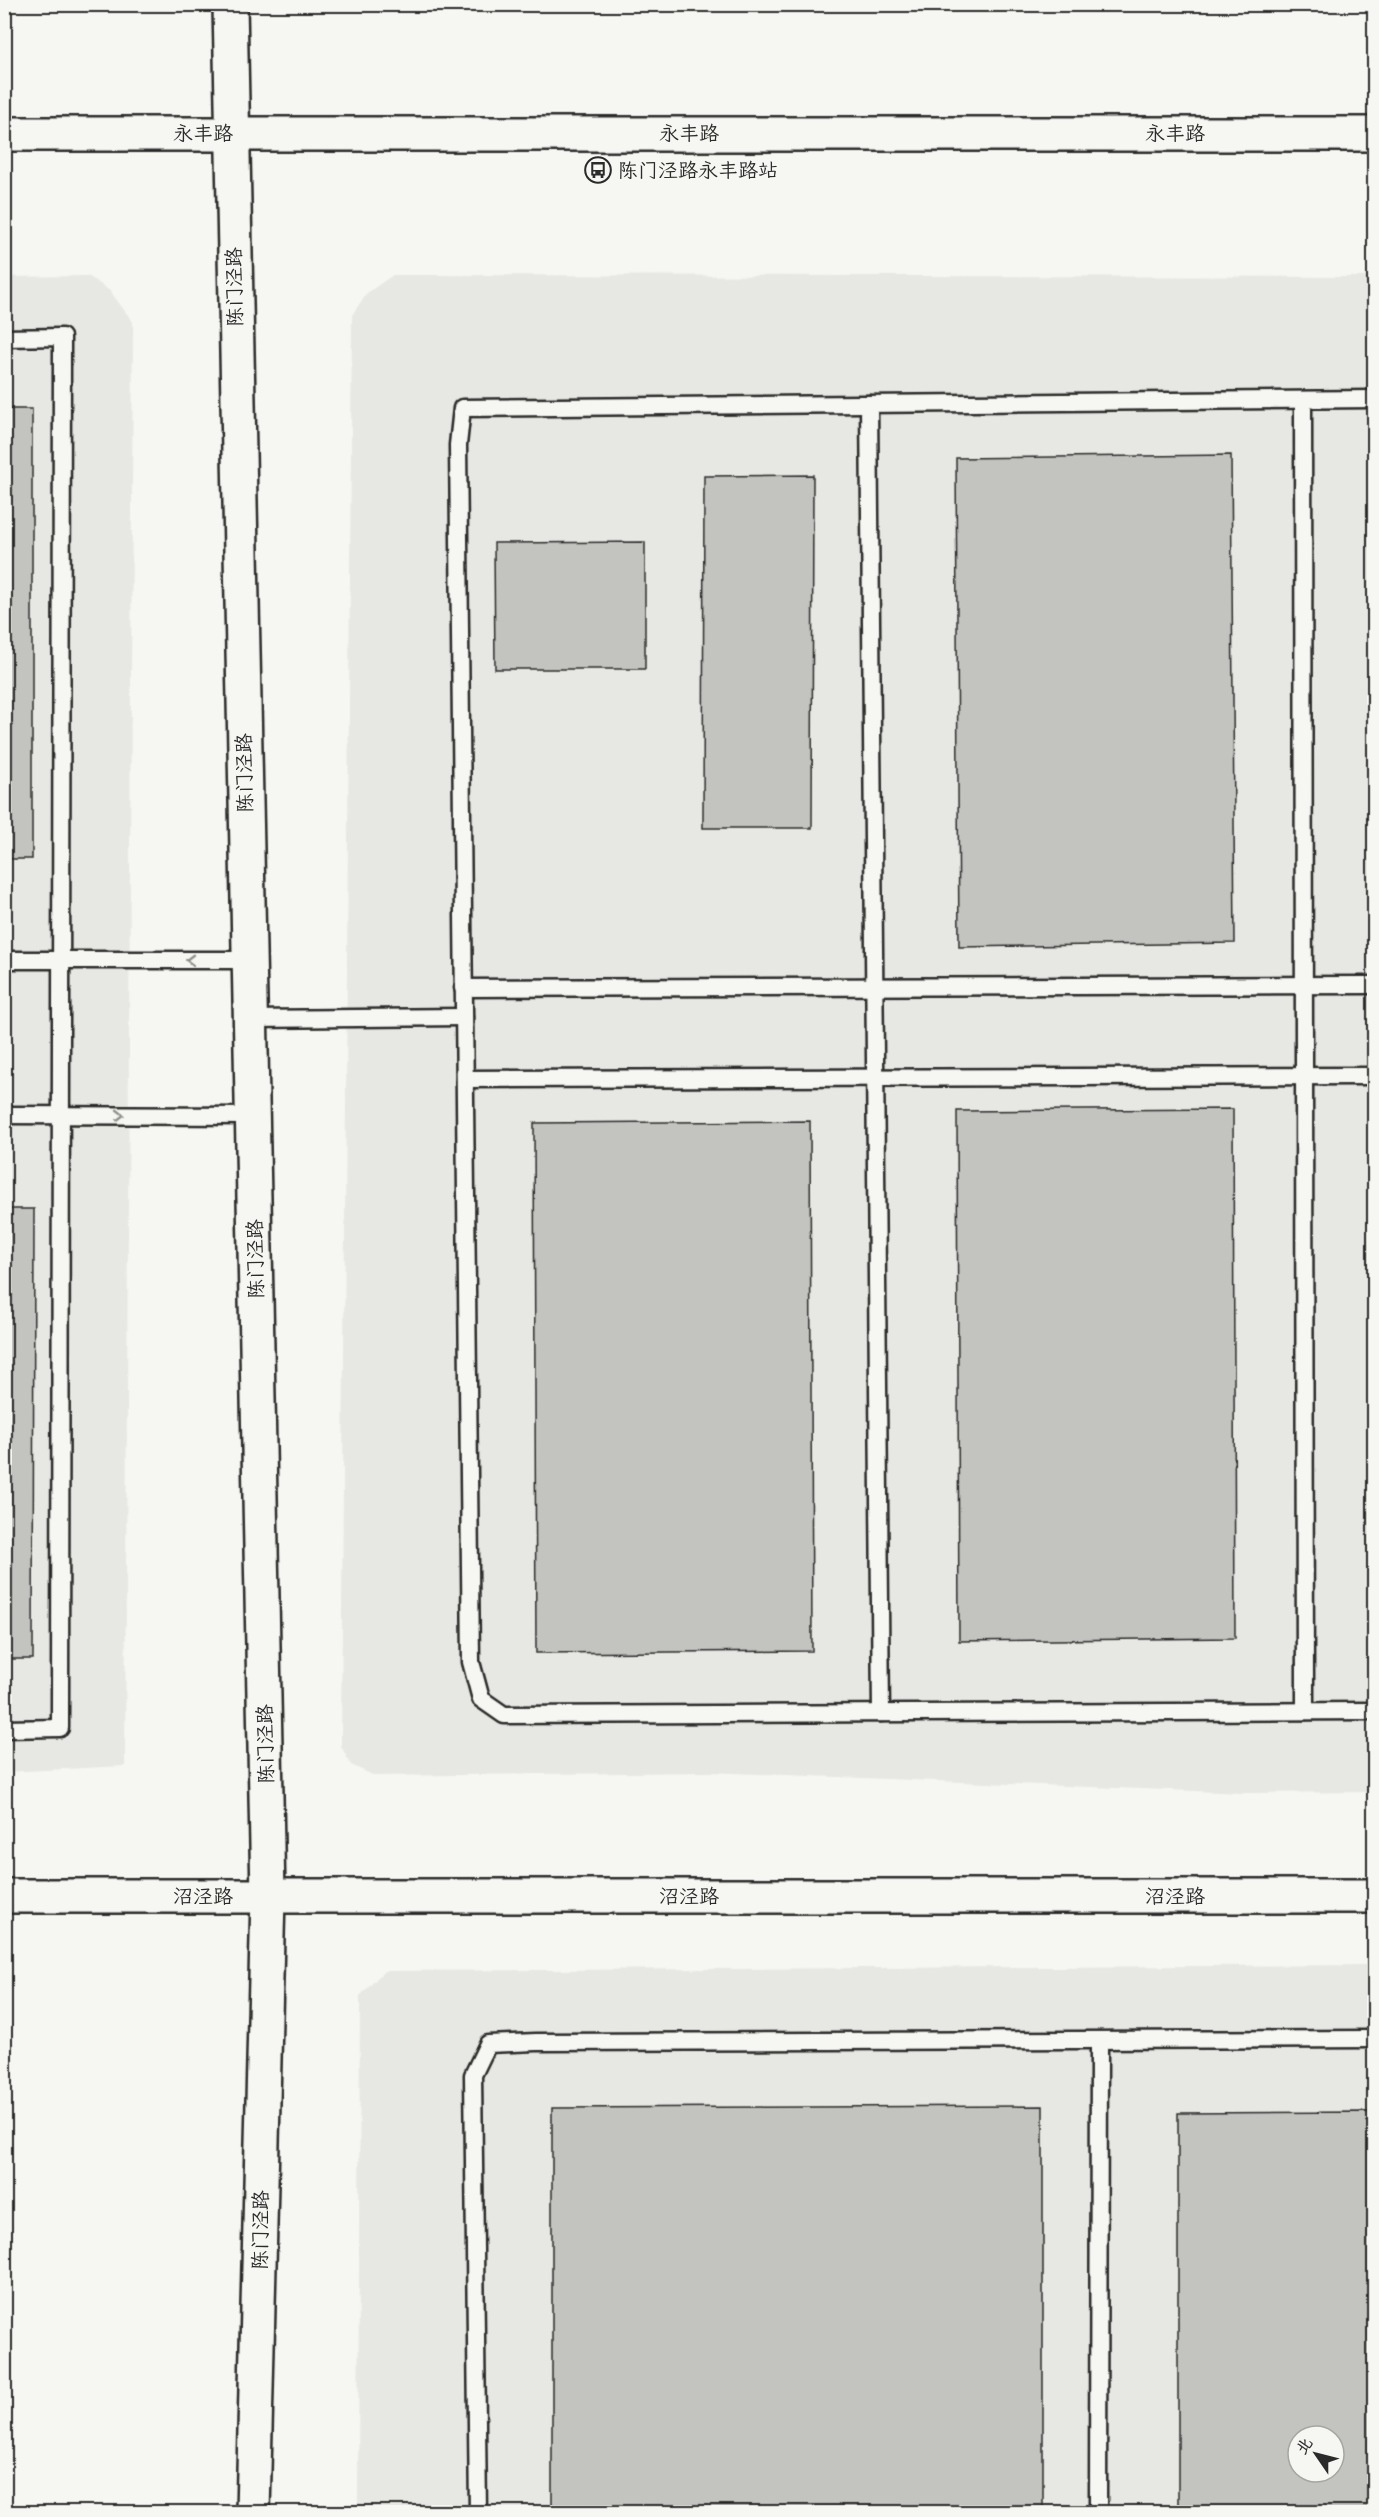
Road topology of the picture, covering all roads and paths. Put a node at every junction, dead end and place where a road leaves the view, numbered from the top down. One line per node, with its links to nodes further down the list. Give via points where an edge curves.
1 (230, 4): 2 (street, 陈门泾路)
2 (231, 133): 3 (street, 永丰路); 4 (street, 永丰路); 11 (street, 陈门泾路)
3 (4, 134)
4 (1374, 134)
5 (4, 338): 10 (lane, via 62,338)
6 (1374, 399): 7 (lane)
7 (1303, 400): 8 (lane); 12 (lane)
8 (869, 404): 14 (lane); 15 (lane, via 462,408 458,445)
9 (4, 960): 10 (lane)
10 (61, 960): 11 (lane, one-way to 10); 23 (lane)
11 (248, 960): 17 (street, 陈门泾路)
12 (1304, 986): 13 (lane); 14 (lane); 18 (lane)
13 (1374, 986)
14 (874, 987): 15 (lane); 20 (lane)
15 (464, 988): 16 (lane)
16 (464, 1017): 17 (lane); 21 (lane)
17 (250, 1019): 24 (street, 陈门泾路)
18 (1304, 1076): 19 (lane); 20 (lane); 26 (lane)
19 (1374, 1076)
20 (875, 1077): 21 (lane); 27 (lane)
21 (465, 1079): 27 (lane, via 471,1662 481,1698 504,1715)
22 (4, 1115): 23 (lane)
23 (62, 1115): 24 (lane, one-way to 24); 28 (lane, via 60,1728)
24 (252, 1116): 30 (street, 陈门泾路)
25 (1374, 1711): 26 (lane)
26 (1305, 1712): 27 (lane)
27 (881, 1713)
28 (4, 1729)
29 (4, 1896): 30 (street, 沼泾路)
30 (268, 1896): 31 (street, 沼泾路); 34 (street, 陈门泾路)
31 (1374, 1896)
32 (1374, 2039): 33 (lane)
33 (1099, 2040): 35 (lane, via 488,2044 473,2075); 36 (lane)
34 (253, 2512)
35 (478, 2512)
36 (1098, 2512)

